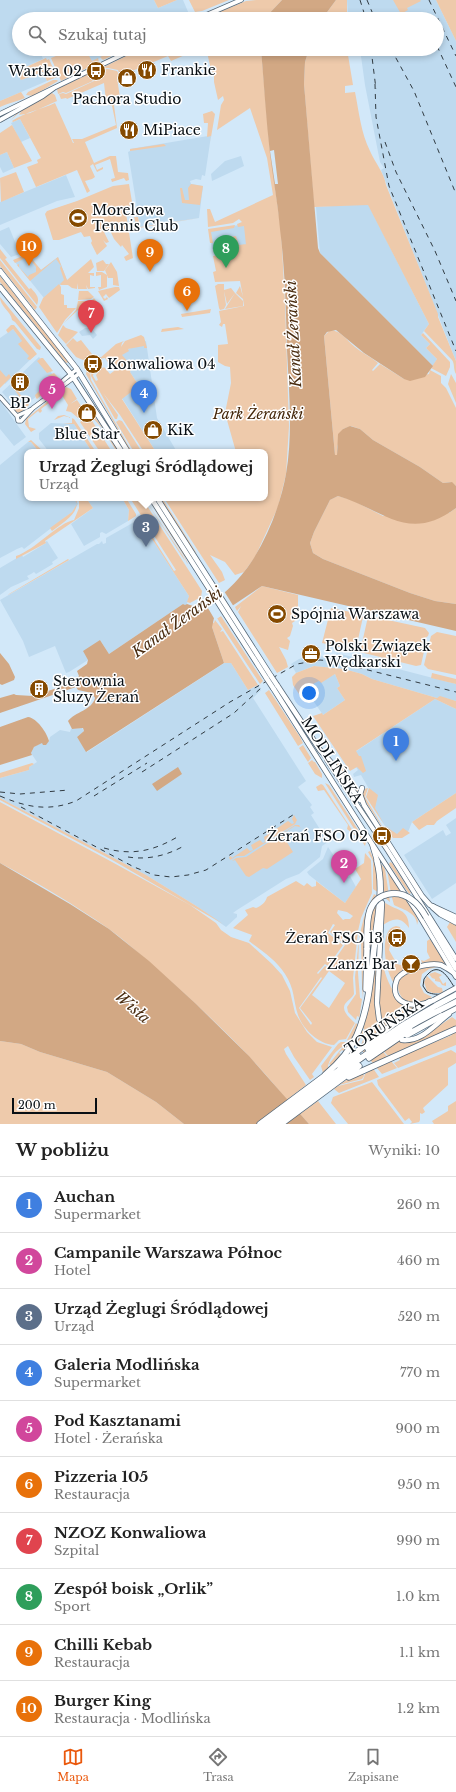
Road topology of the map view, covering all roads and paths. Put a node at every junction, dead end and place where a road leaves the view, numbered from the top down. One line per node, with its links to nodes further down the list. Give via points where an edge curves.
1 (241, 0): 2 (main road)
2 (213, 12)
3 (120, 56): 4 (main road)
4 (54, 88): 5 (main road); 6 (main road)
5 (0, 114)
6 (0, 120)
7 (0, 271): 9 (main road)
8 (0, 287): 10 (main road)
9 (79, 371): 10 (street); 13 (main road)
10 (72, 376): 11 (street, via 21,416); 12 (main road)
11 (0, 396)
12 (120, 449)
13 (126, 449)
14 (153, 501): 16 (main road, MODLIŃSKA)
15 (159, 501): 16 (main road, MODLIŃSKA)
16 (216, 595): 17 (main road, MODLIŃSKA, bridge)
17 (275, 687): 18 (main road, MODLIŃSKA); 21 (main road, MODLIŃSKA)
18 (327, 759): 20 (main road); 26 (main road, MODLIŃSKA, via 388,851)
19 (362, 788): 20 (main road, via 360,797)
20 (366, 808): 23 (main road, via 422,896)
21 (372, 844): 22 (main road); 26 (main road, MODLIŃSKA)
22 (377, 861): 33 (highway, via 381,879 380,895 369,993); 34 (main road, via 382,892 377,1007)
23 (433, 907): 24 (main road); 25 (highway)
24 (456, 917)
25 (456, 922)
26 (455, 968): 29 (main road, via 433,964 407,970 399,976 396,988 402,1002 417,1006); 33 (highway, bridge, via 420,908 401,894 385,895 373,904 368,917)
27 (456, 988): 29 (main road, TORUŃSKA, bridge)
28 (456, 995): 32 (highway, TORUŃSKA, bridge)
29 (432, 1001): 39 (highway, via 402,1018)
30 (456, 1002): 32 (highway, TORUŃSKA, bridge)
31 (456, 1009): 32 (highway)
32 (441, 1012): 38 (main road, via 420,1037); 39 (highway, TORUŃSKA); 39 (highway)
33 (363, 1018): 40 (highway, via 353,1042)
34 (384, 1029)
35 (456, 1029): 37 (highway)
36 (456, 1033): 37 (highway)
37 (439, 1036): 40 (highway, via 393,1057)
38 (402, 1040)
39 (382, 1041): 40 (highway, TORUŃSKA)
40 (353, 1063): 41 (highway); 41 (highway, TORUŃSKA); 41 (highway)
41 (329, 1081): 42 (highway); 43 (highway); 44 (highway); 45 (highway)
42 (260, 1124)
43 (267, 1124)
44 (274, 1124)
45 (282, 1124)

